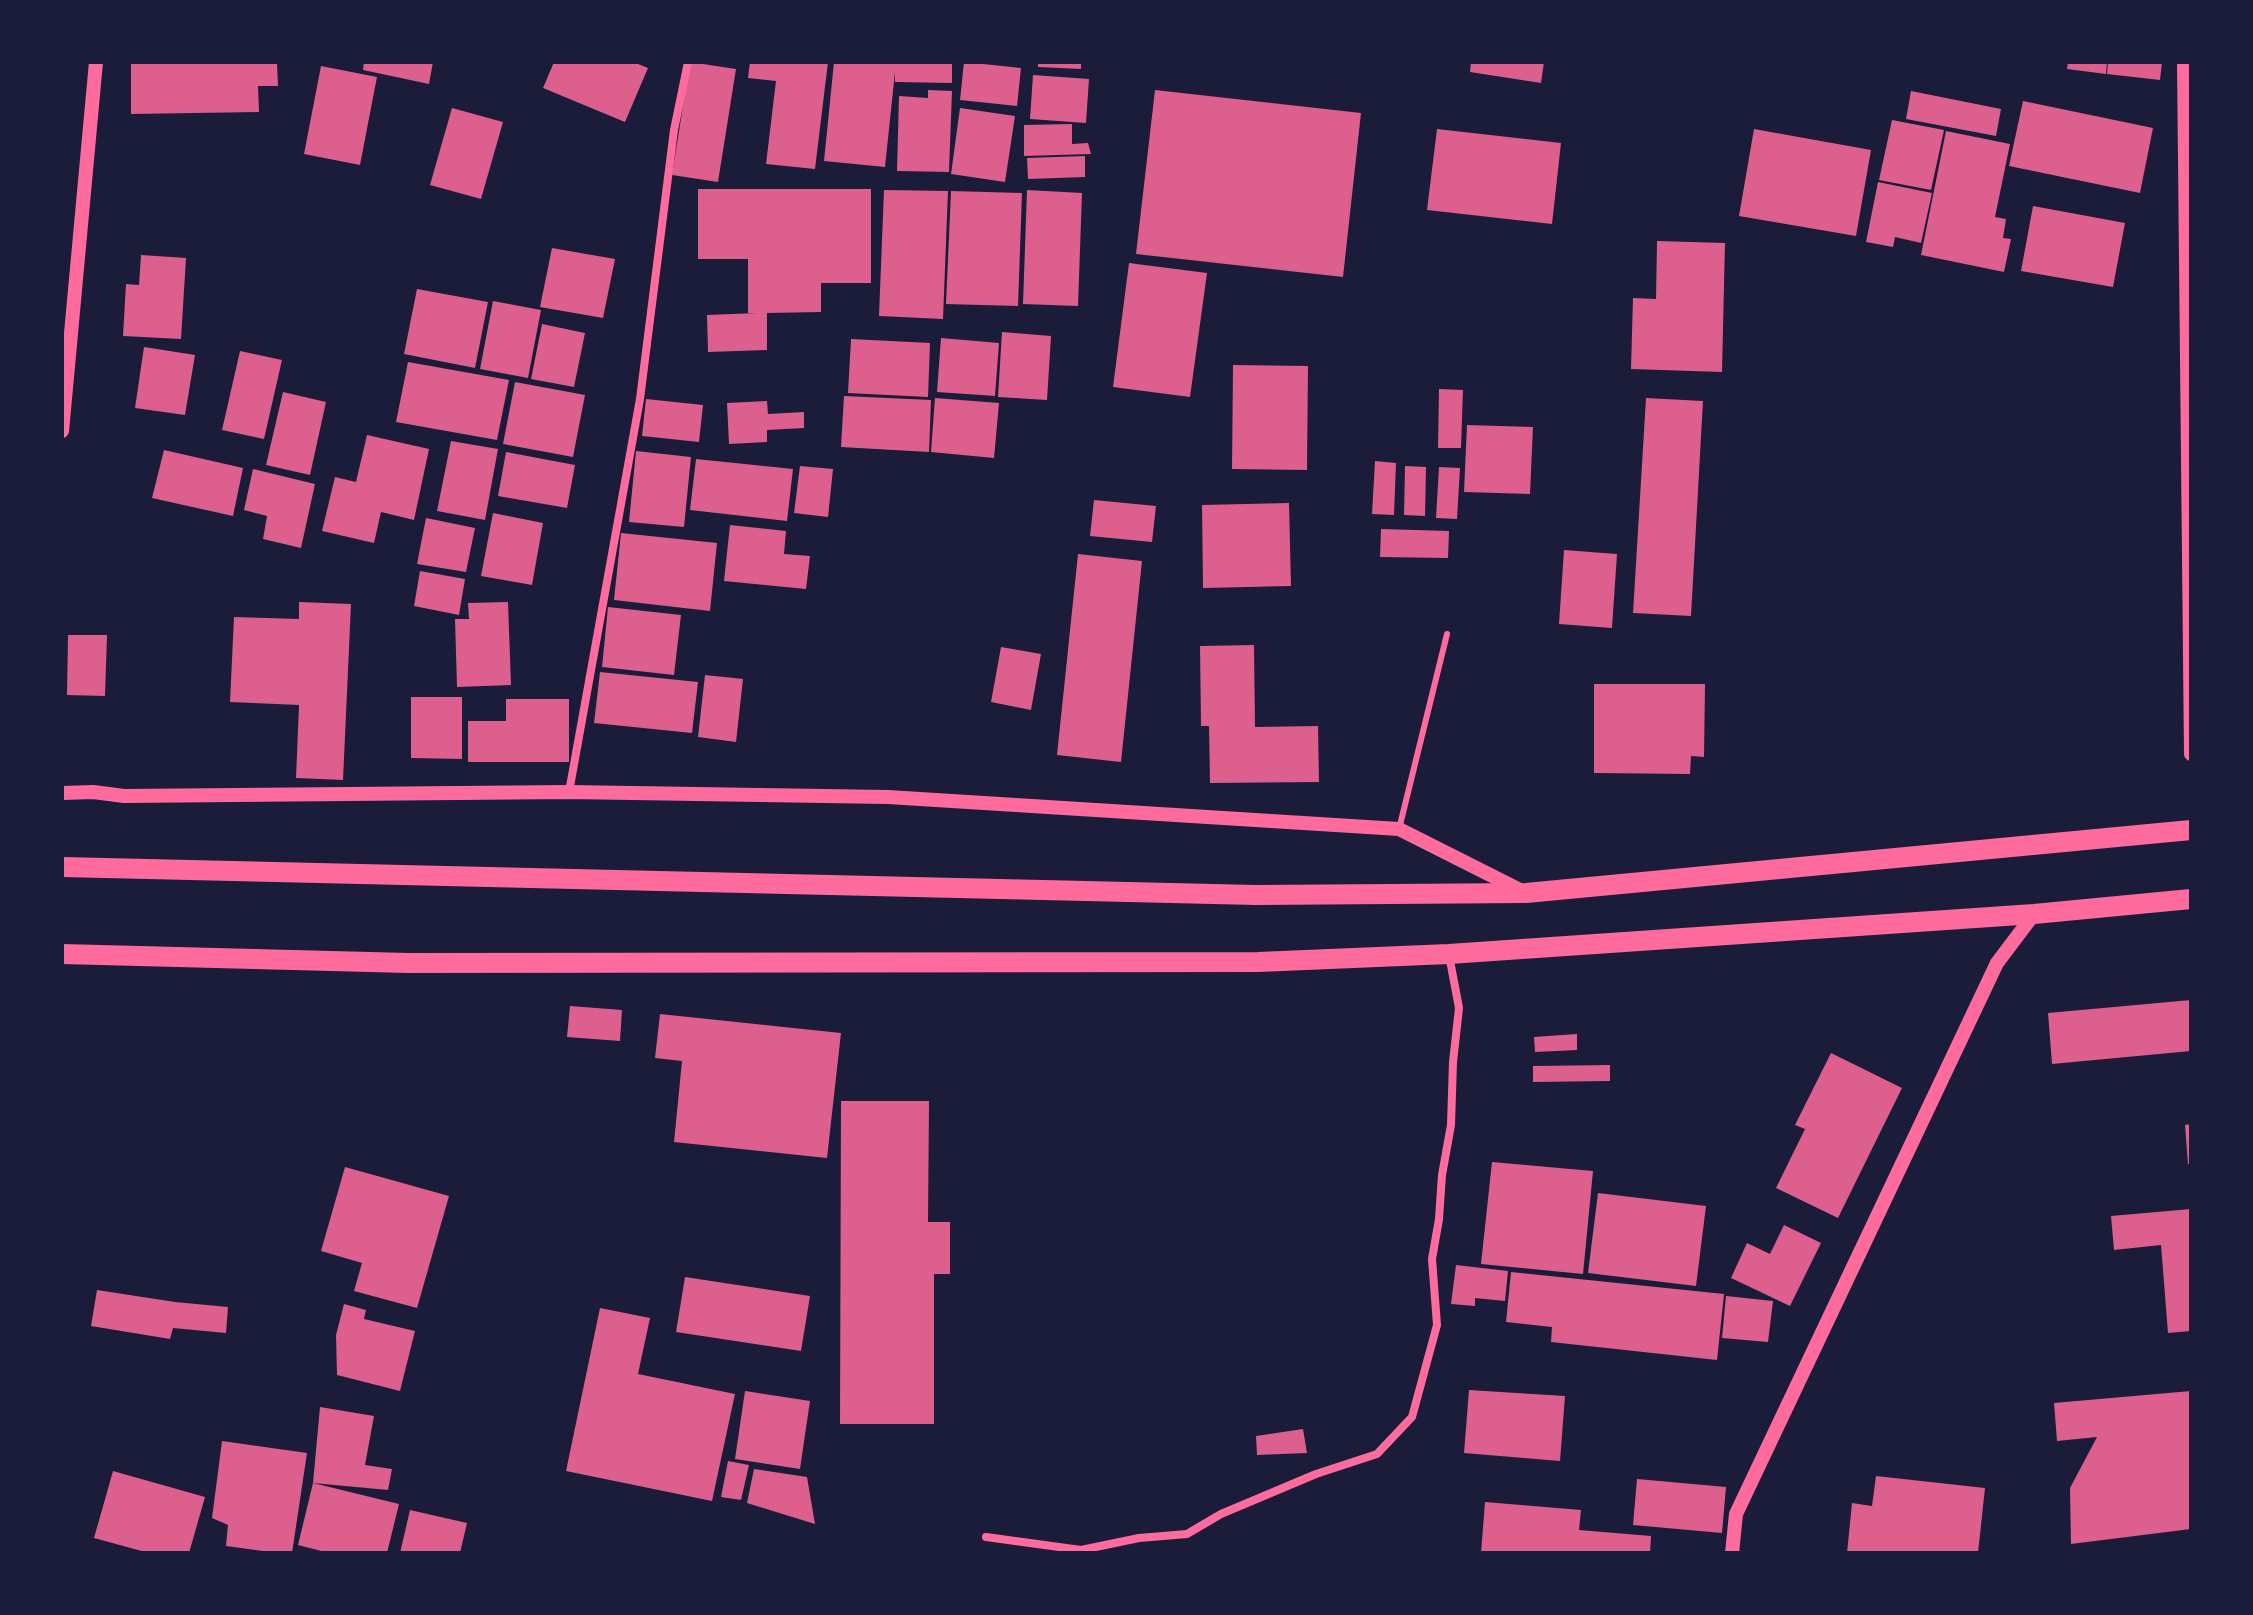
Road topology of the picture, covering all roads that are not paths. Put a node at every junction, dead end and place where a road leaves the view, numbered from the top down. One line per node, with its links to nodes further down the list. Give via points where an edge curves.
1 (96, 62): 4 (street)
2 (688, 62): 7 (street, via 674,130 640,399)
3 (2184, 62): 6 (street)
4 (62, 431)
5 (1447, 634): 9 (lane)
6 (2191, 754)
7 (569, 792): 8 (street); 9 (street, via 888,797)
8 (62, 793)
9 (1399, 829): 12 (street)
10 (2191, 830): 12 (main road)
11 (62, 867): 12 (main road, via 1256,895)
12 (1526, 893)
13 (2191, 898): 14 (main road)
14 (2034, 914): 16 (main road); 18 (street, via 1997,963 1736,1514)
15 (62, 954): 16 (main road, via 408,963 1258,962)
16 (1449, 954): 17 (street, via 1459,1008 1451,1125 1432,1259 1437,1325 1412,1417 1377,1454 1304,1479 1187,1534 1081,1550)
17 (986, 1537)
18 (1732, 1553)

